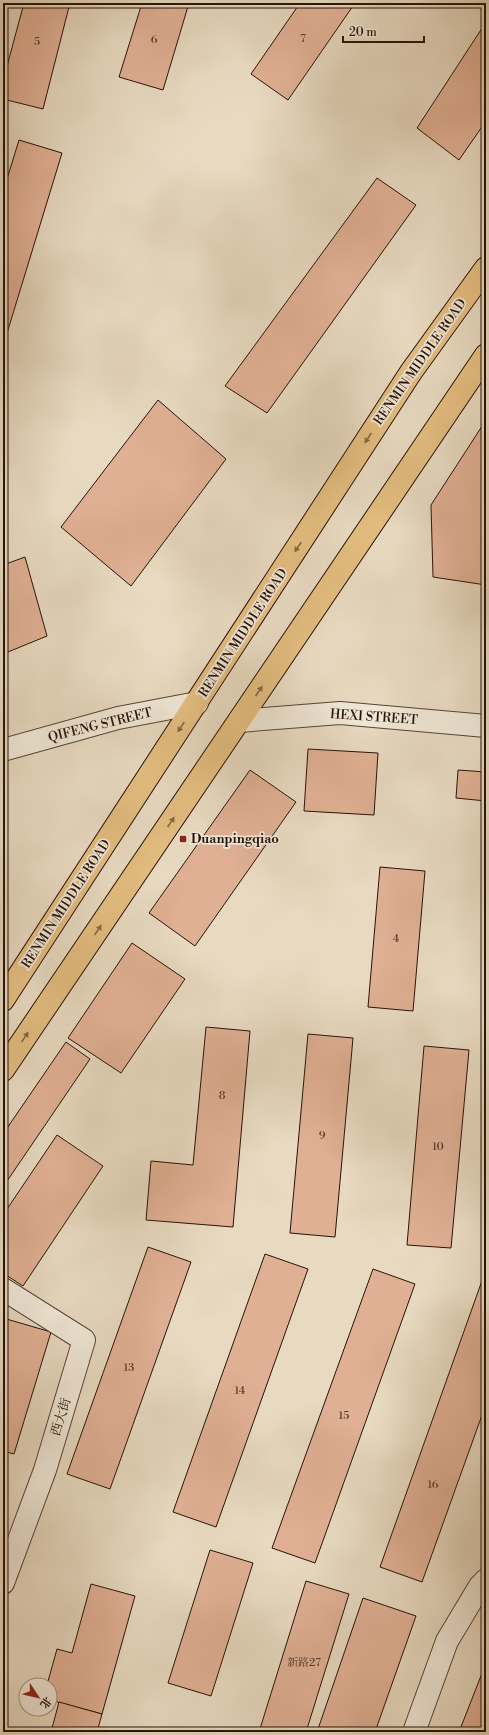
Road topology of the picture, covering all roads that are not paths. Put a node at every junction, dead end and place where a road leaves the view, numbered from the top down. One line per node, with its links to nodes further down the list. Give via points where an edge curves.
1 (486, 268): 3 (main road, RENMIN MIDDLE ROAD, one-way to 3, via 411,372)
2 (486, 355): 4 (main road, one-way to 2)
3 (197, 703): 6 (street, QIFENG STREET, via 118,718); 7 (main road, RENMIN MIDDLE ROAD, one-way to 7)
4 (239, 721): 5 (street, HEXI STREET, via 340,713); 8 (main road, one-way to 4)
5 (486, 726)
6 (3, 750)
7 (3, 1000)
8 (3, 1070)
9 (3, 1289): 11 (street, 西大街, via 84,1340 45,1470)
10 (486, 1580): 12 (street, via 447,1641)
11 (3, 1583)
12 (414, 1732)

